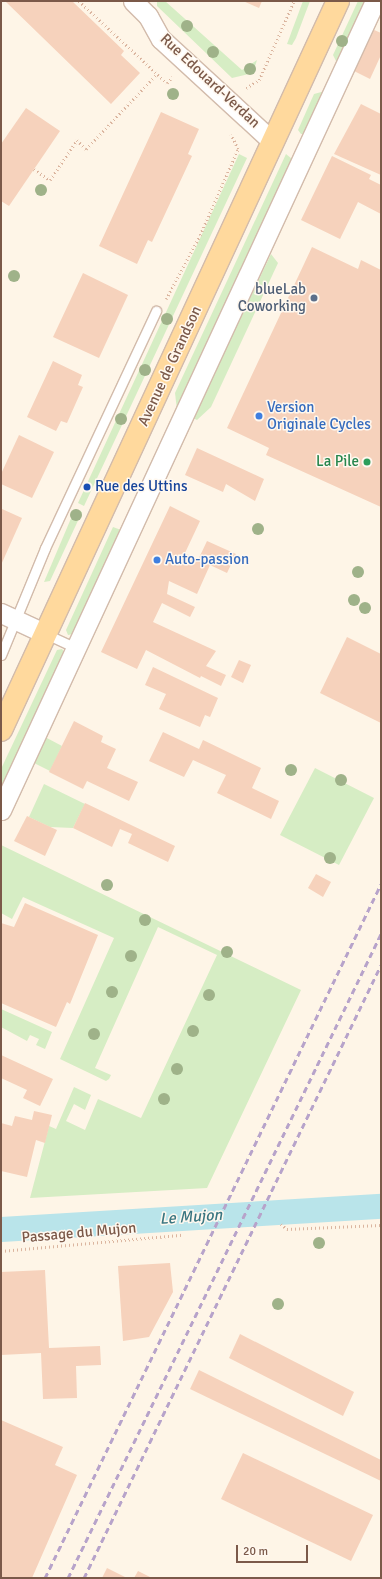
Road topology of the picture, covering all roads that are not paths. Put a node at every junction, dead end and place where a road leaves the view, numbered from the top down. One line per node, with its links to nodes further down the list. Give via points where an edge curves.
1 (133, 1): 4 (street, Rue Edouard-Verdan, via 148,16 161,39)
2 (338, 1): 4 (main road, Avenue de Grandson)
3 (375, 1): 8 (street)
4 (273, 142): 7 (main road, Avenue de Grandson)
5 (156, 311): 6 (lane)
6 (8, 616): 7 (street); 9 (lane)
7 (46, 634): 8 (lane); 10 (main road, Avenue de Grandson)
8 (76, 648): 11 (street)
9 (1, 655)
10 (1, 730)
11 (1, 810)

